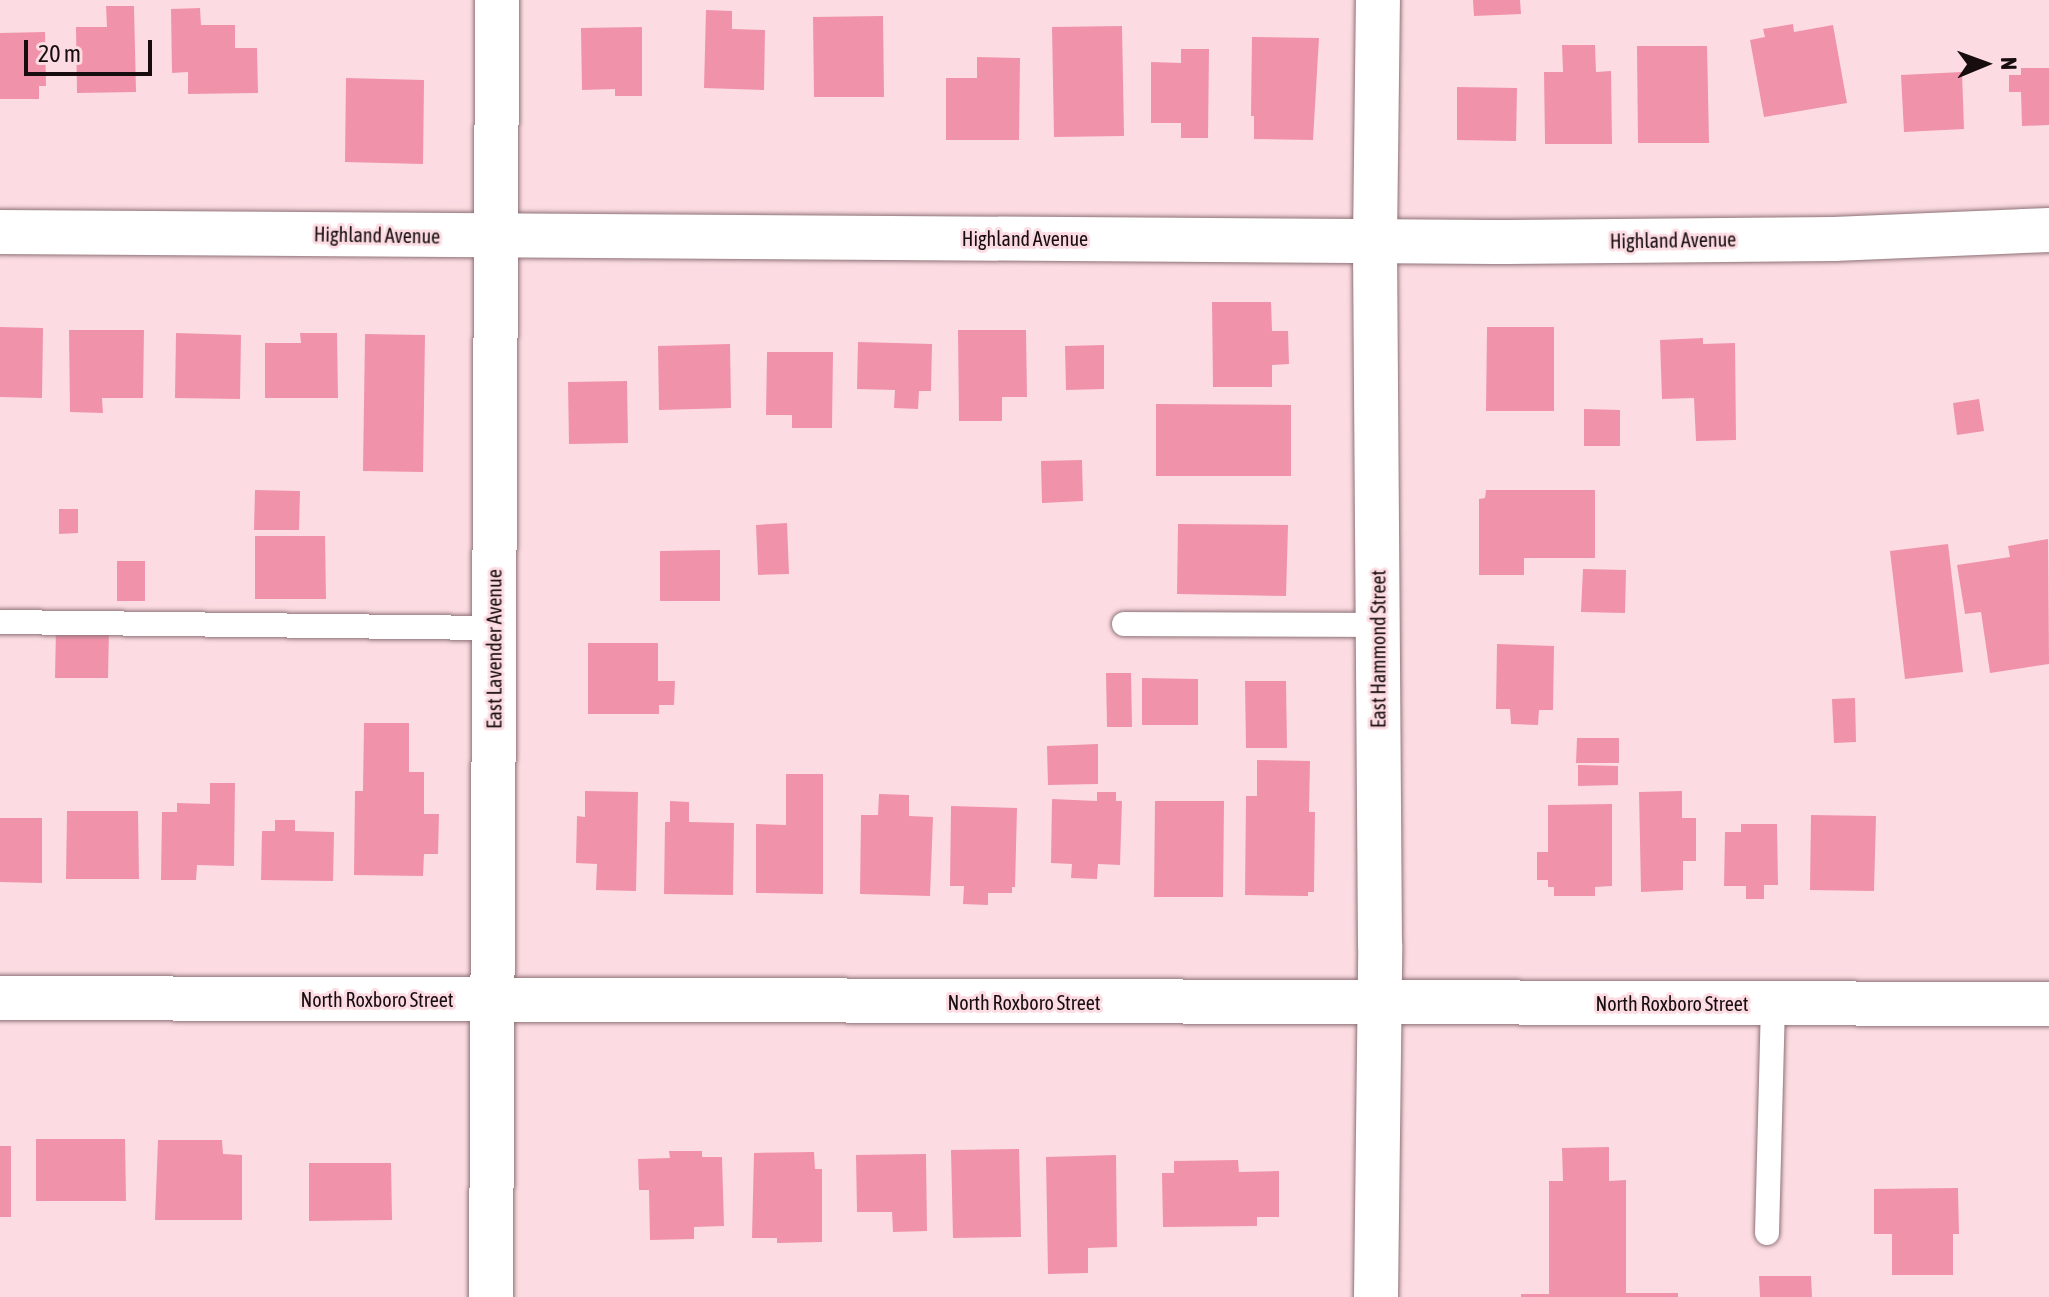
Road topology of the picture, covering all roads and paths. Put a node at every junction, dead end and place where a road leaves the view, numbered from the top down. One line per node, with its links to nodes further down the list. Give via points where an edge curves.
1 (497, 0): 5 (street, East Lavender Avenue)
2 (1378, 0): 6 (street, East Hammond Street)
3 (2049, 230): 6 (street, Highland Avenue, via 1834,239)
4 (0, 232): 5 (street, Highland Avenue)
5 (496, 237): 6 (street, Highland Avenue); 10 (street, East Lavender Avenue)
6 (1375, 241): 9 (street, East Hammond Street)
7 (0, 622): 10 (lane)
8 (1124, 624): 9 (lane)
9 (1378, 625): 13 (street, East Hammond Street)
10 (495, 628): 12 (street, East Lavender Avenue)
11 (0, 998): 12 (street, North Roxboro Street)
12 (490, 999): 13 (street, North Roxboro Street); 17 (street, East Lavender Avenue)
13 (1380, 1001): 14 (street, North Roxboro Street); 18 (street, East Hammond Street)
14 (1773, 1003): 15 (street, North Roxboro Street); 16 (lane)
15 (2049, 1004)
16 (1767, 1233)
17 (491, 1297)
18 (1376, 1297)

